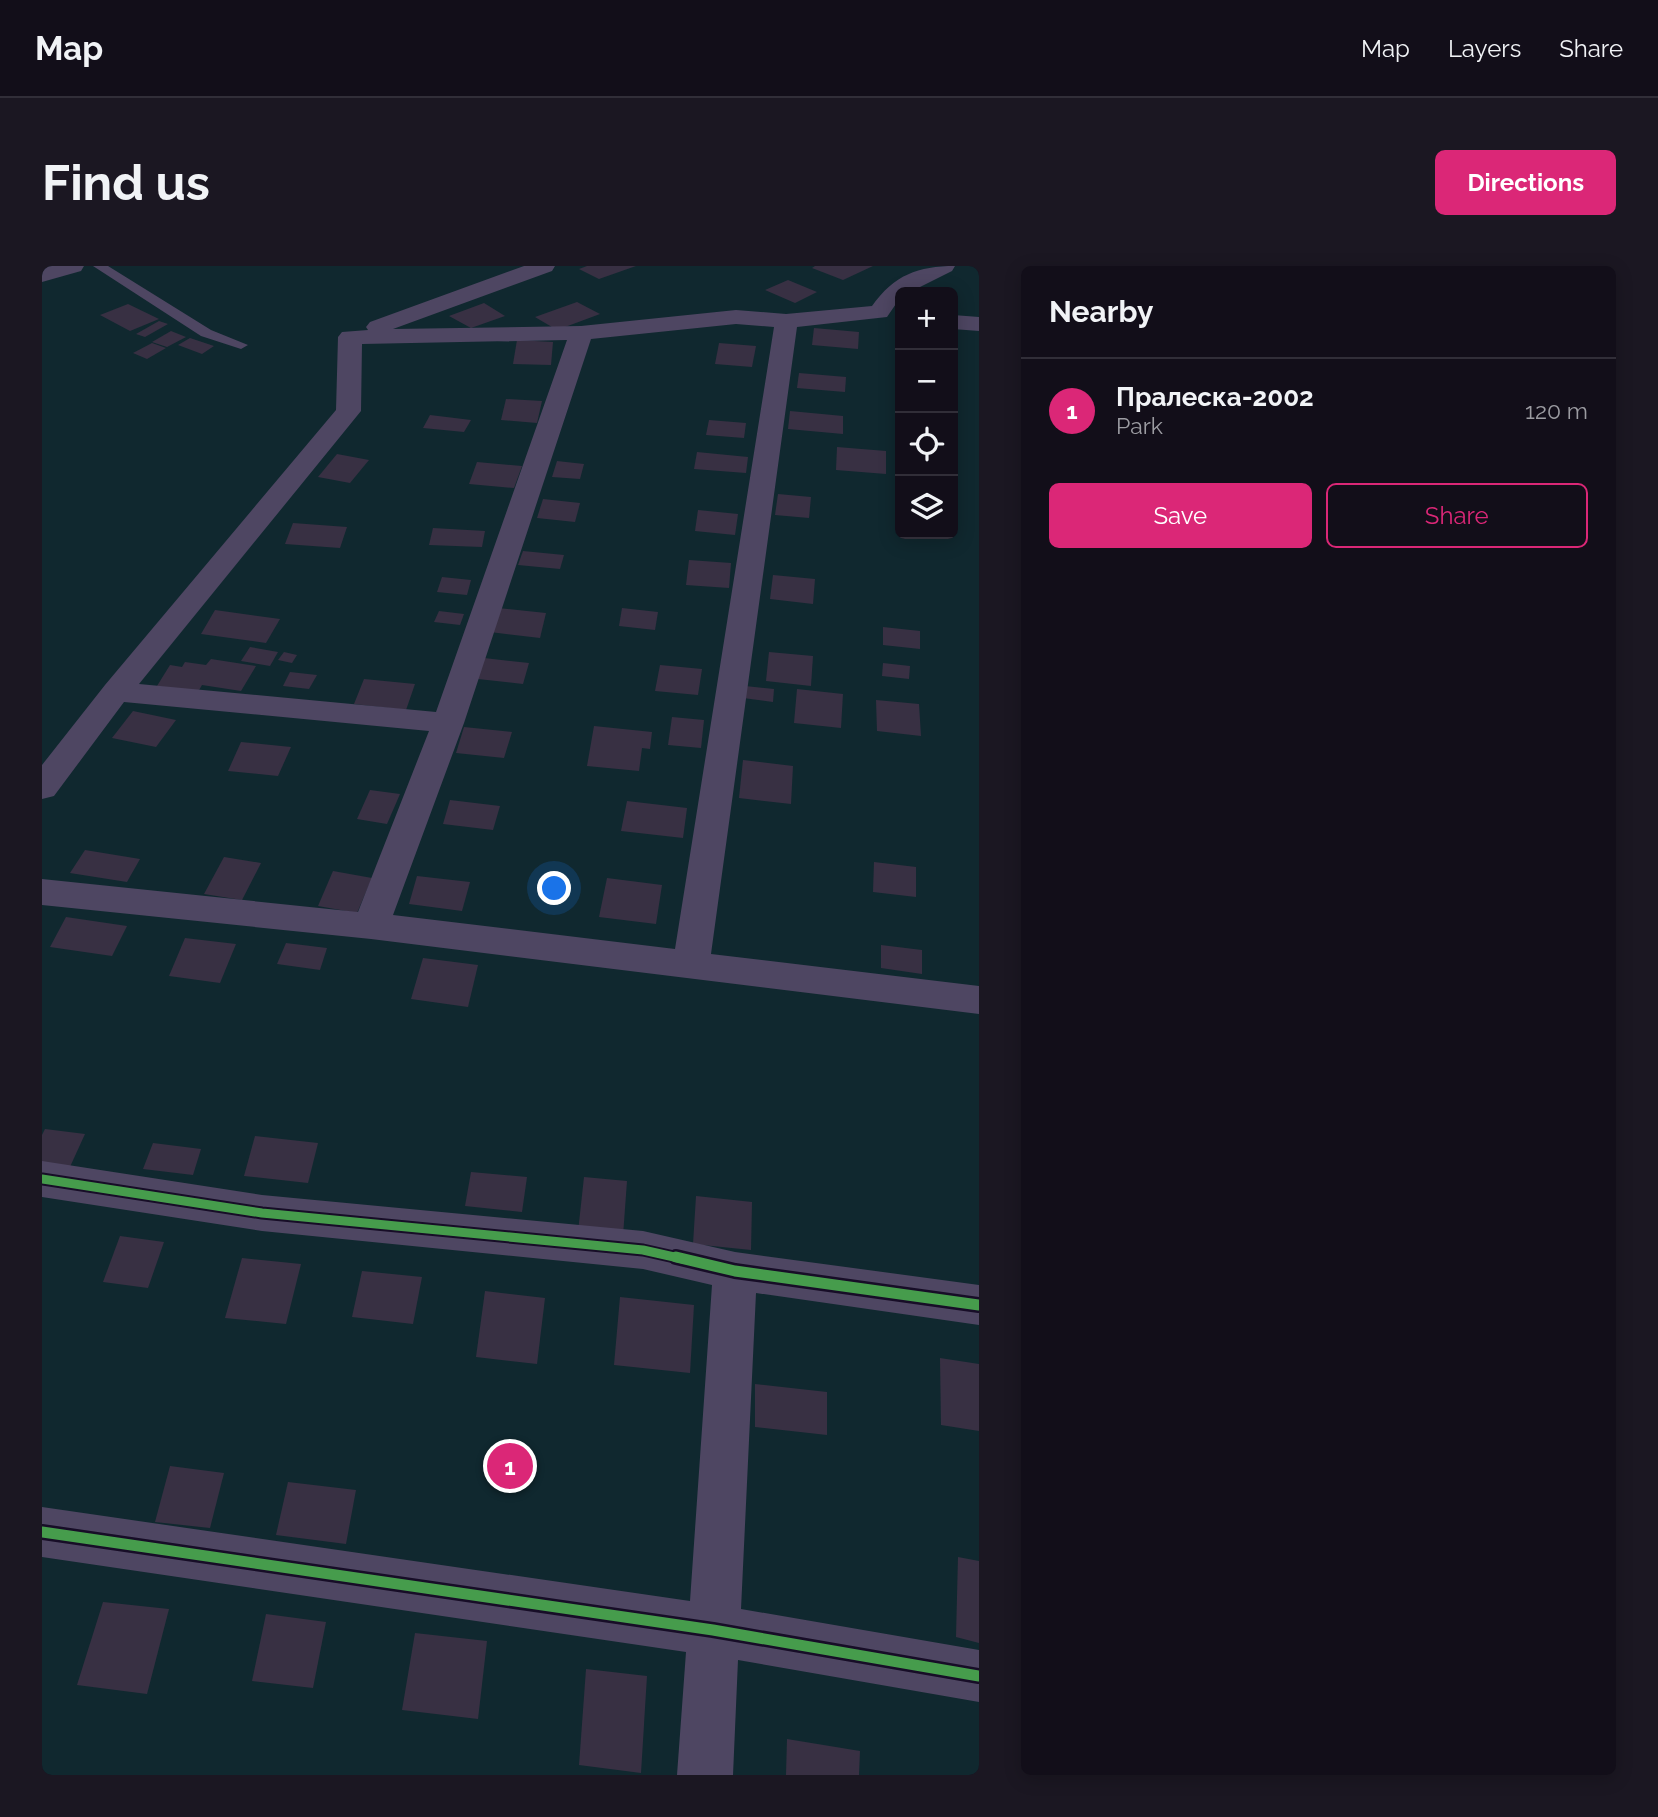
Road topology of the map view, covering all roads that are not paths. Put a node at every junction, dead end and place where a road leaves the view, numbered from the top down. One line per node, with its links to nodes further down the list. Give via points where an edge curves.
1 (73, 266): 5 (street)
2 (99, 266): 12 (lane, via 206,333)
3 (544, 266): 11 (street)
4 (944, 266): 6 (street, via 893,292)
5 (42, 275)
6 (890, 314): 7 (street)
7 (786, 321): 10 (street, via 736,317); 18 (street)
8 (958, 322): 9 (street)
9 (979, 324)
10 (581, 333): 11 (street); 14 (street)
11 (350, 337): 13 (street, via 348,411)
12 (241, 345)
13 (116, 692): 14 (street); 15 (street)
14 (448, 723): 17 (street)
15 (42, 788)
16 (42, 892): 17 (street)
17 (371, 926): 18 (street)
18 (691, 964): 19 (street)
19 (979, 1000)
20 (42, 1179): 21 (street, via 262,1213 643,1250)
21 (735, 1271): 22 (street); 24 (street)
22 (979, 1305)
23 (42, 1532): 24 (street)
24 (713, 1630): 25 (street); 26 (street)
25 (979, 1676)
26 (705, 1775)

